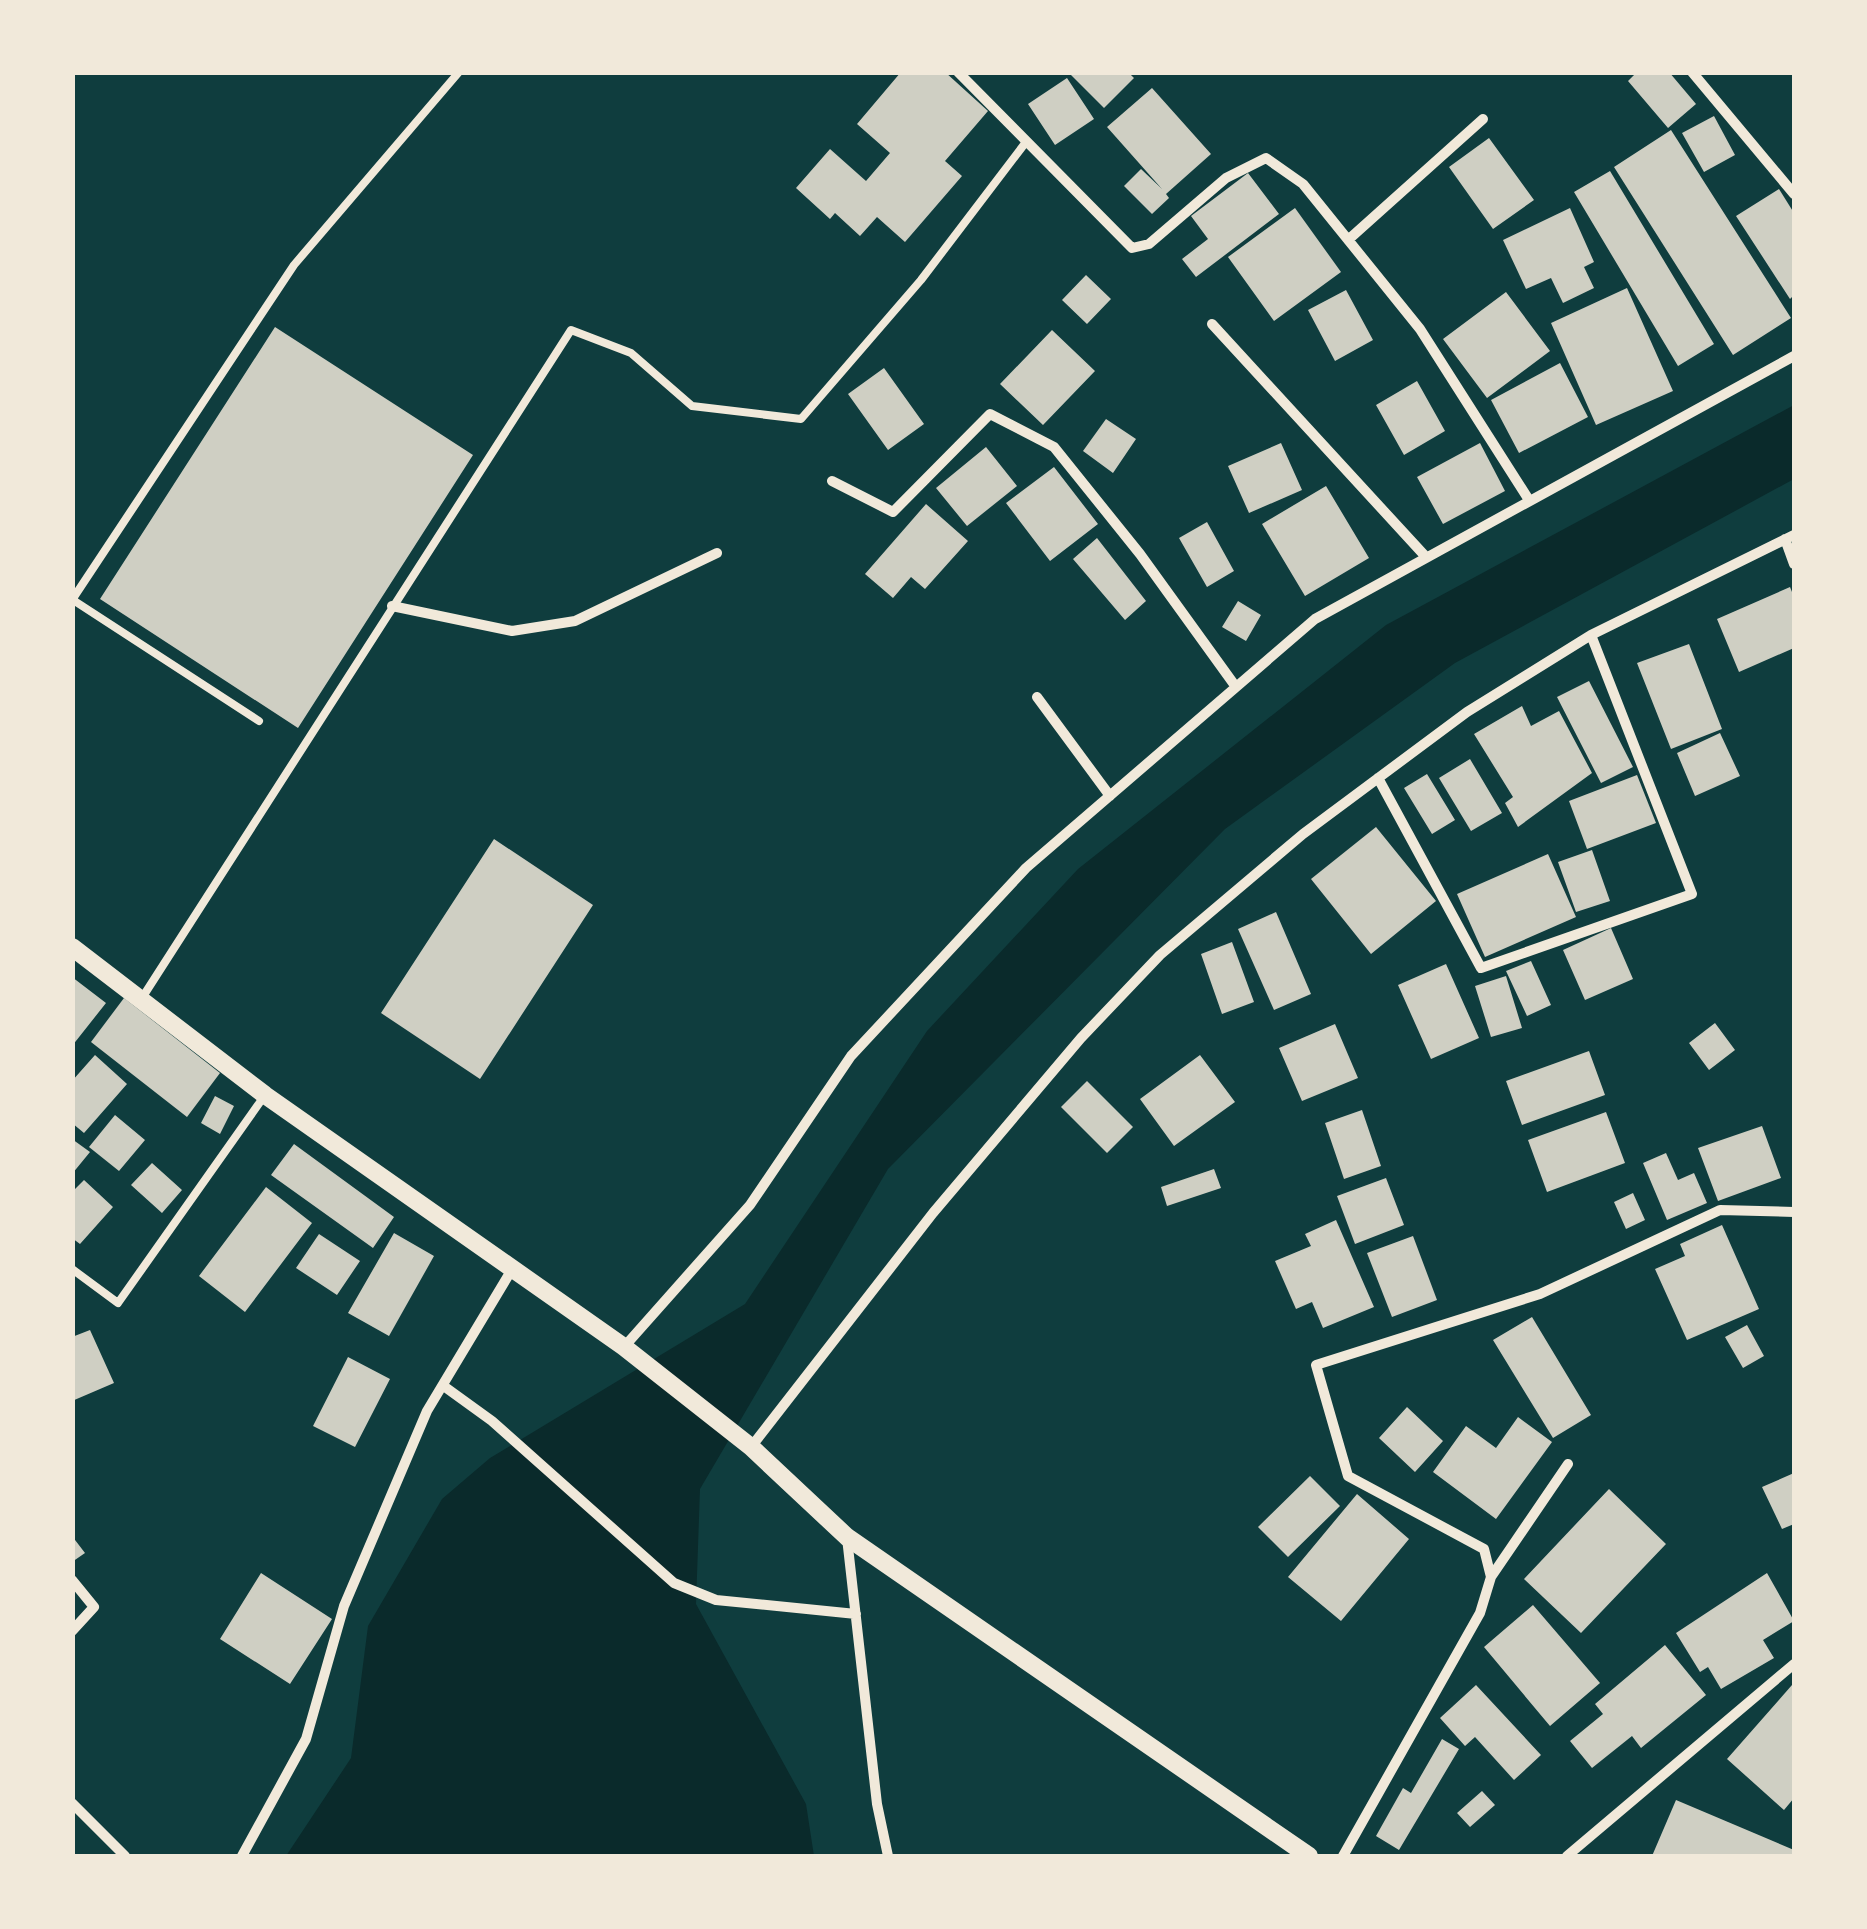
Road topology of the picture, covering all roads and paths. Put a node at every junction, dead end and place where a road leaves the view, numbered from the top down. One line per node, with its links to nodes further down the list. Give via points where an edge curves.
1 (459, 72): 16 (lane, via 294,266)
2 (958, 72): 5 (street)
3 (1692, 72): 6 (street)
4 (1483, 119): 7 (street)
5 (1026, 142): 7 (street, via 1132,248 1149,244 1226,178 1266,158 1304,184); 17 (lane, via 921,280 801,419 692,406 631,353 571,330)
6 (1794, 194)
7 (1348, 240): 11 (street, via 1420,328)
8 (1212, 324): 14 (street)
9 (1794, 356): 11 (street)
10 (832, 481): 19 (street, via 894,512 990,414 1054,446)
11 (1528, 500): 14 (street)
12 (1790, 537): 15 (street); 18 (street)
13 (717, 553): 17 (street, via 576,621 512,631)
14 (1426, 557): 19 (street, via 1315,619)
15 (1794, 564)
16 (73, 600): 21 (lane)
17 (392, 606): 25 (lane)
18 (1590, 635): 22 (street); 22 (street, via 1692,894 1481,968)
19 (1236, 687): 23 (street)
20 (1037, 698): 23 (street)
21 (259, 721)
22 (1378, 778): 32 (street, via 1160,955 1081,1038)
23 (1110, 796): 30 (street, via 1026,868 851,1056 750,1205)
24 (72, 947): 25 (street)
25 (141, 999): 26 (street)
26 (265, 1096): 28 (lane, via 118,1303); 29 (street)
27 (1794, 1212): 35 (street, via 1720,1210 1540,1294 1316,1365 1348,1476 1484,1550)
28 (72, 1269)
29 (511, 1272): 30 (street); 31 (street)
30 (630, 1352): 32 (street)
31 (444, 1387): 37 (street, via 492,1421 674,1584 716,1600); 42 (street, via 427,1411 344,1606 306,1739)
32 (747, 1443): 34 (street)
33 (1568, 1464): 35 (street)
34 (847, 1537): 37 (street); 44 (street)
35 (1491, 1577): 45 (street, via 1480,1614)
36 (72, 1580): 38 (street, via 94,1607)
37 (856, 1614): 43 (street)
38 (72, 1632)
39 (1794, 1664): 46 (street)
40 (72, 1803): 41 (street)
41 (125, 1856)
42 (242, 1856)
43 (888, 1856)
44 (1309, 1856)
45 (1343, 1856)
46 (1566, 1856)

